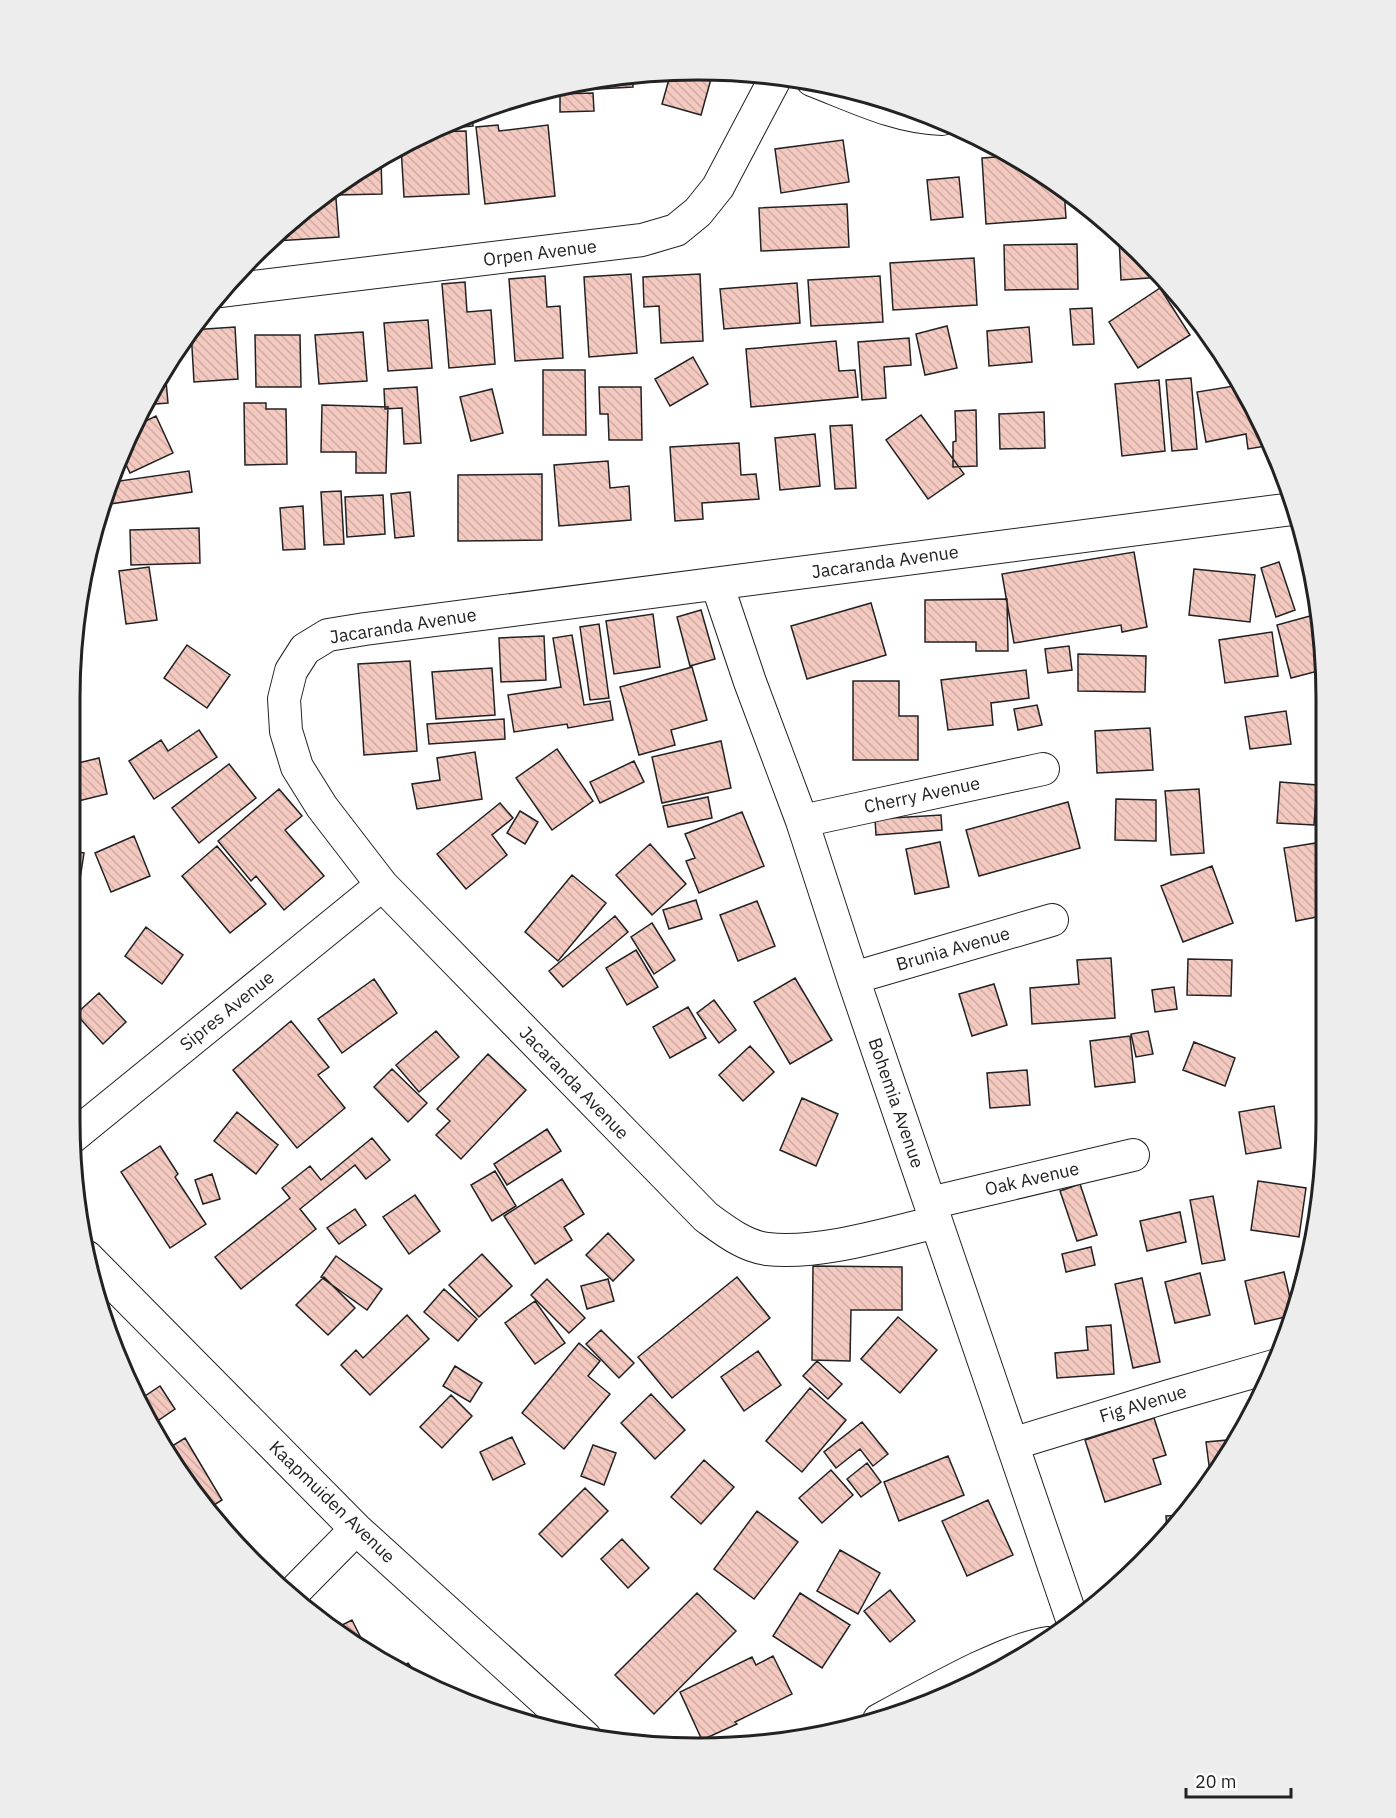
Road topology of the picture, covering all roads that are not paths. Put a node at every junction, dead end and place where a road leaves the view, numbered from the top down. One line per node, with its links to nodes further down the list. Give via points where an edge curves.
1 (772, 84): 2 (street, Orpen Avenue, via 718,187 699,212 676,230 642,240)
2 (234, 289)
3 (1287, 510): 4 (street, Jacaranda Avenue)
4 (717, 584): 6 (street, Bohemia Avenue); 7 (street, Jacaranda Avenue, via 364,629 328,636 305,649 291,671 284,699 288,740 297,767 322,807)
5 (1042, 769): 6 (street, Cherry Avenue)
6 (802, 821): 9 (street, Bohemia Avenue)
7 (382, 885): 10 (street, Sipres Avenue); 12 (street, Jacaranda Avenue, via 706,1217 735,1238 765,1249 803,1249 860,1240)
8 (1052, 920): 9 (street, Brunia Avenue)
9 (853, 978): 12 (street, Bohemia Avenue)
10 (80, 1130)
11 (1133, 1155): 12 (street, Oak Avenue)
12 (933, 1212): 15 (street, Bohemia Avenue)
13 (98, 1268): 16 (street, Kaapmuiden Avenue)
14 (1264, 1369): 15 (street, Fig AVenue)
15 (1012, 1444): 18 (street, Bohemia Avenue)
16 (356, 1528): 17 (street); 21 (street, Kaapmuiden Avenue)
17 (296, 1590)
18 (1070, 1614)
19 (1007, 1656): 20 (street)
20 (929, 1693)
21 (573, 1726)

